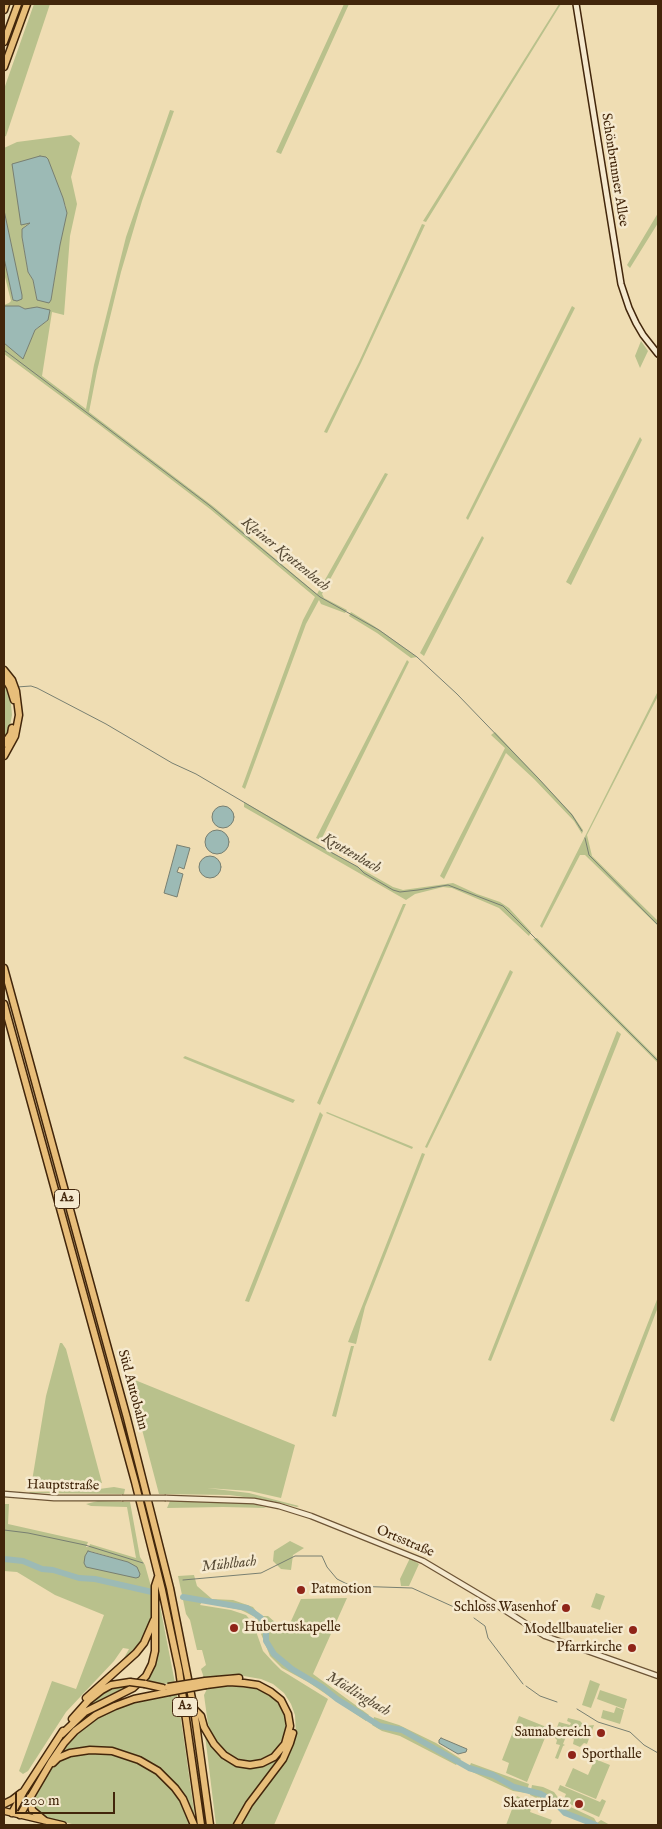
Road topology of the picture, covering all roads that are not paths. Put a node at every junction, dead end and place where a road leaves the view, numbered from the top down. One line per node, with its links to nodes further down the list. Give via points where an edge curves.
1 (6, 4): 5 (highway)
2 (18, 4): 6 (highway)
3 (27, 4): 7 (highway)
4 (576, 4): 8 (main road, Schönbrunner Allee, via 621,284 643,335)
5 (4, 10)
6 (4, 42)
7 (4, 67)
8 (658, 354)
9 (4, 670): 10 (highway)
10 (8, 680): 11 (highway)
11 (14, 691): 12 (highway, via 15,715); 13 (highway, via 19,705 18,726)
12 (4, 744)
13 (4, 756)
14 (4, 968): 23 (highway, Süd Autobahn / A2, via 159,1538)
15 (4, 1004): 18 (highway, Süd Autobahn / A2)
16 (4, 1494): 17 (street, Hauptstraße)
17 (122, 1498): 20 (street, Ortsstraße, bridge, via 254,1501 311,1516 423,1561 545,1636)
18 (158, 1576): 19 (highway); 36 (highway, Süd Autobahn / A2, via 179,1670)
19 (156, 1614): 24 (highway, via 140,1649 82,1702); 24 (highway, via 154,1658 146,1676 133,1688 85,1712)
20 (658, 1676)
21 (206, 1683): 22 (highway, bridge); 23 (highway, via 244,1682 271,1692 281,1700 288,1714 290,1726 285,1744 274,1757 262,1763 237,1763 214,1744 201,1716); 38 (highway, via 239,1678 263,1683 281,1696 292,1714 294,1729 287,1750)
22 (167, 1689): 24 (highway, via 113,1702); 24 (highway, bridge, via 130,1682 111,1685 75,1715); 25 (highway, via 96,1715 69,1737)
23 (194, 1709): 37 (highway, Süd Autobahn / A2)
24 (62, 1734): 26 (highway)
25 (47, 1769): 27 (highway); 35 (highway, via 70,1752 112,1751 130,1756 166,1778 183,1799)
26 (24, 1791): 28 (highway); 30 (highway)
27 (30, 1796): 31 (highway); 32 (highway, via 32,1810)
28 (4, 1804)
29 (4, 1812): 30 (main road)
30 (12, 1814): 31 (main road)
31 (19, 1816): 32 (main road); 33 (main road)
32 (44, 1820): 34 (main road)
33 (49, 1825)
34 (64, 1825)
35 (194, 1825)
36 (201, 1825)
37 (210, 1825)
38 (237, 1825)

